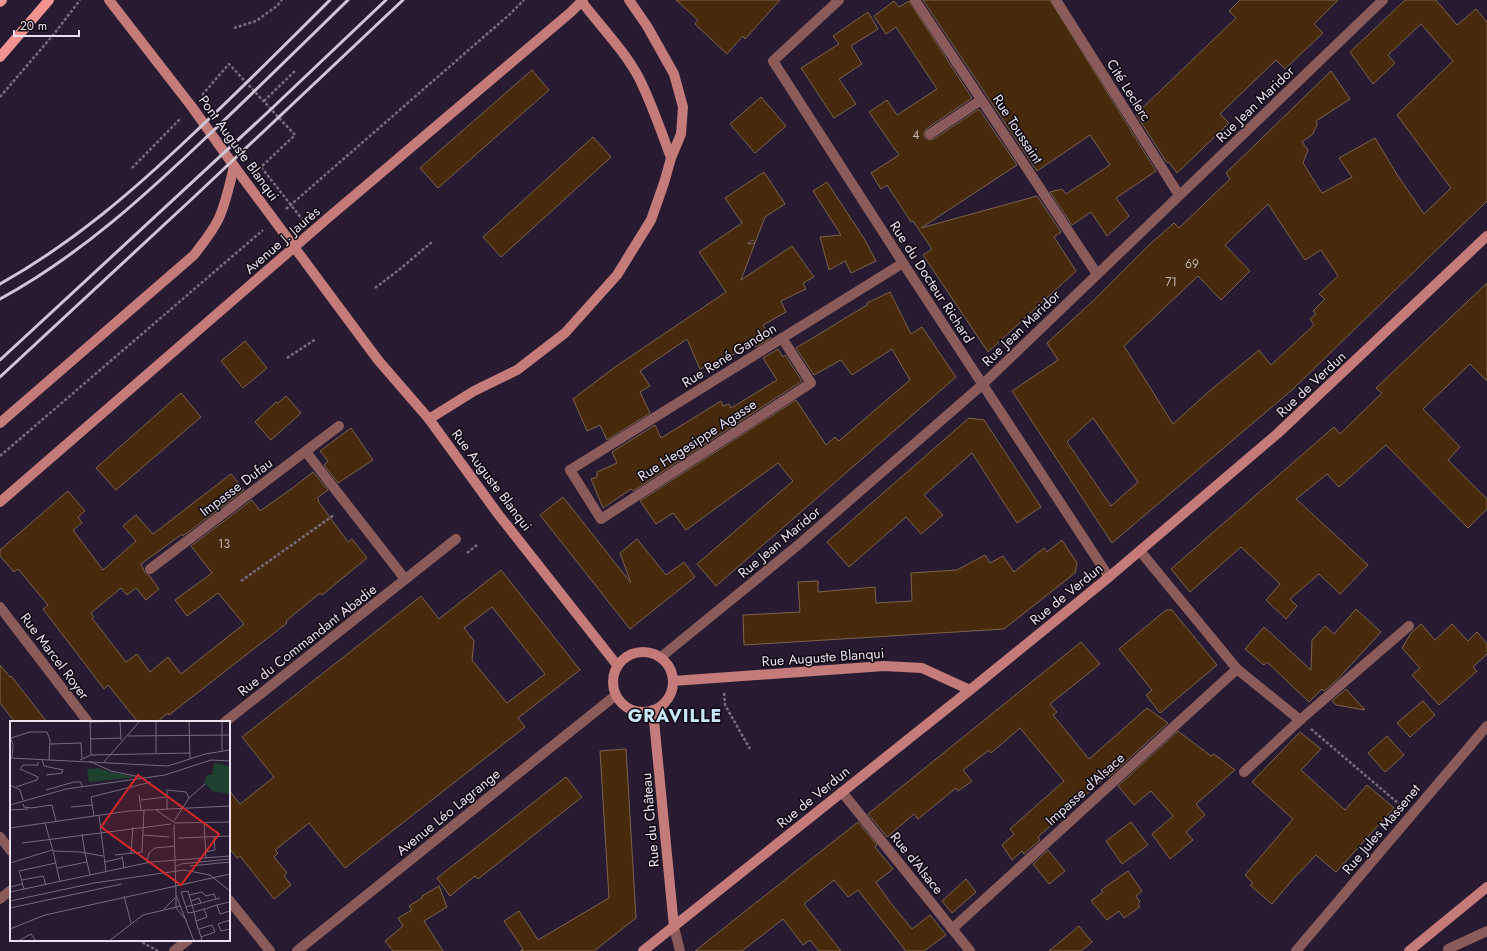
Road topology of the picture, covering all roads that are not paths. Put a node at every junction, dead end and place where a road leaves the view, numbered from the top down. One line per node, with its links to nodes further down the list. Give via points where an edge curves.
1 (49, 0): 9 (main road)
2 (109, 0): 13 (street, Pont Auguste Blanqui)
3 (629, 0): 12 (street, via 674,74 683,107 681,134)
4 (839, 0): 16 (street, Rue du Docteur Richard, via 773,61)
5 (915, 0): 10 (street, Rue Toussaint)
6 (1056, 0): 14 (street, Cité Leclerc)
7 (1383, 0): 14 (street, Rue Jean Maridor)
8 (582, 1): 12 (street, via 639,78); 26 (street, Avenue J. Jaurès)
9 (0, 57)
10 (981, 100): 11 (street); 17 (street, Rue Toussaint)
11 (930, 134)
12 (670, 158): 21 (street, via 651,220 617,275 565,333 517,370 474,391)
13 (234, 166): 18 (street, Pont Auguste Blanqui); 22 (street, via 219,219 194,255)
14 (1179, 195): 17 (street, Rue Jean Maridor)
15 (1487, 236): 28 (street, Rue de Verdun, via 1277,434)
16 (903, 263): 19 (street, Rue René Gandon); 20 (street, Rue du Docteur Richard)
17 (1097, 274): 20 (street, Rue Jean Maridor)
18 (343, 314): 21 (street, Rue Auguste Blanqui, via 378,360)
19 (782, 338): 25 (street, Rue René Gandon); 25 (street, Rue Hegesippe Agasse, via 811,383 601,519)
20 (982, 384): 30 (street, Rue du Docteur Richard); 35 (street, Rue Jean Maridor, via 797,546)
21 (429, 418): 36 (street, Rue Auguste Blanqui, via 498,514)
22 (0, 423)
23 (339, 426): 24 (street, Impasse Dufau)
24 (306, 452): 29 (street, Impasse Dufau); 31 (street)
25 (570, 470)
26 (0, 502)
27 (456, 539): 31 (street, Rue du Commandant Abadie)
28 (1140, 551): 30 (street, Rue de Verdun); 37 (street)
29 (150, 569)
30 (1109, 577): 39 (street, Rue de Verdun)
31 (405, 580): 44 (street, Rue du Commandant Abadie)
32 (0, 607): 33 (street, Rue Marcel Royer)
33 (4, 619): 43 (street, Rue Marcel Royer)
34 (1409, 626): 42 (street)
35 (661, 657): 36 (street, via 652,653 633,653); 38 (street, via 670,668)
36 (618, 665): 40 (street, via 612,683)
37 (1237, 669): 42 (street); 55 (street, Impasse d'Alsace)
38 (673, 681): 39 (street, Rue Auguste Blanqui, via 884,666 922,668); 41 (street, via 665,702)
39 (970, 690): 47 (street, Rue de Verdun)
40 (616, 695): 41 (street, via 620,702 632,710); 61 (street, Avenue Léo Lagrange)
41 (653, 710): 54 (street, Rue du Château)
42 (1300, 720): 46 (street)
43 (87, 721)
44 (227, 721)
45 (1487, 726): 65 (street, Rue Jules Massenet)
46 (1244, 772)
47 (842, 792): 54 (street, Rue de Verdun); 55 (street, Rue d'Alsace)
48 (0, 837): 49 (street)
49 (10, 850)
50 (1487, 887): 66 (street)
51 (10, 891): 52 (street)
52 (0, 899)
53 (230, 905): 60 (street)
54 (674, 927): 62 (street, Rue de Verdun); 63 (street)
55 (952, 929): 64 (street, Rue d'Alsace)
56 (1487, 931): 58 (street)
57 (187, 941): 59 (street)
58 (1448, 949)
59 (174, 951)
60 (270, 951)
61 (298, 951)
62 (643, 951)
63 (680, 951)
64 (970, 951)
65 (1296, 951)
66 (1409, 951)

